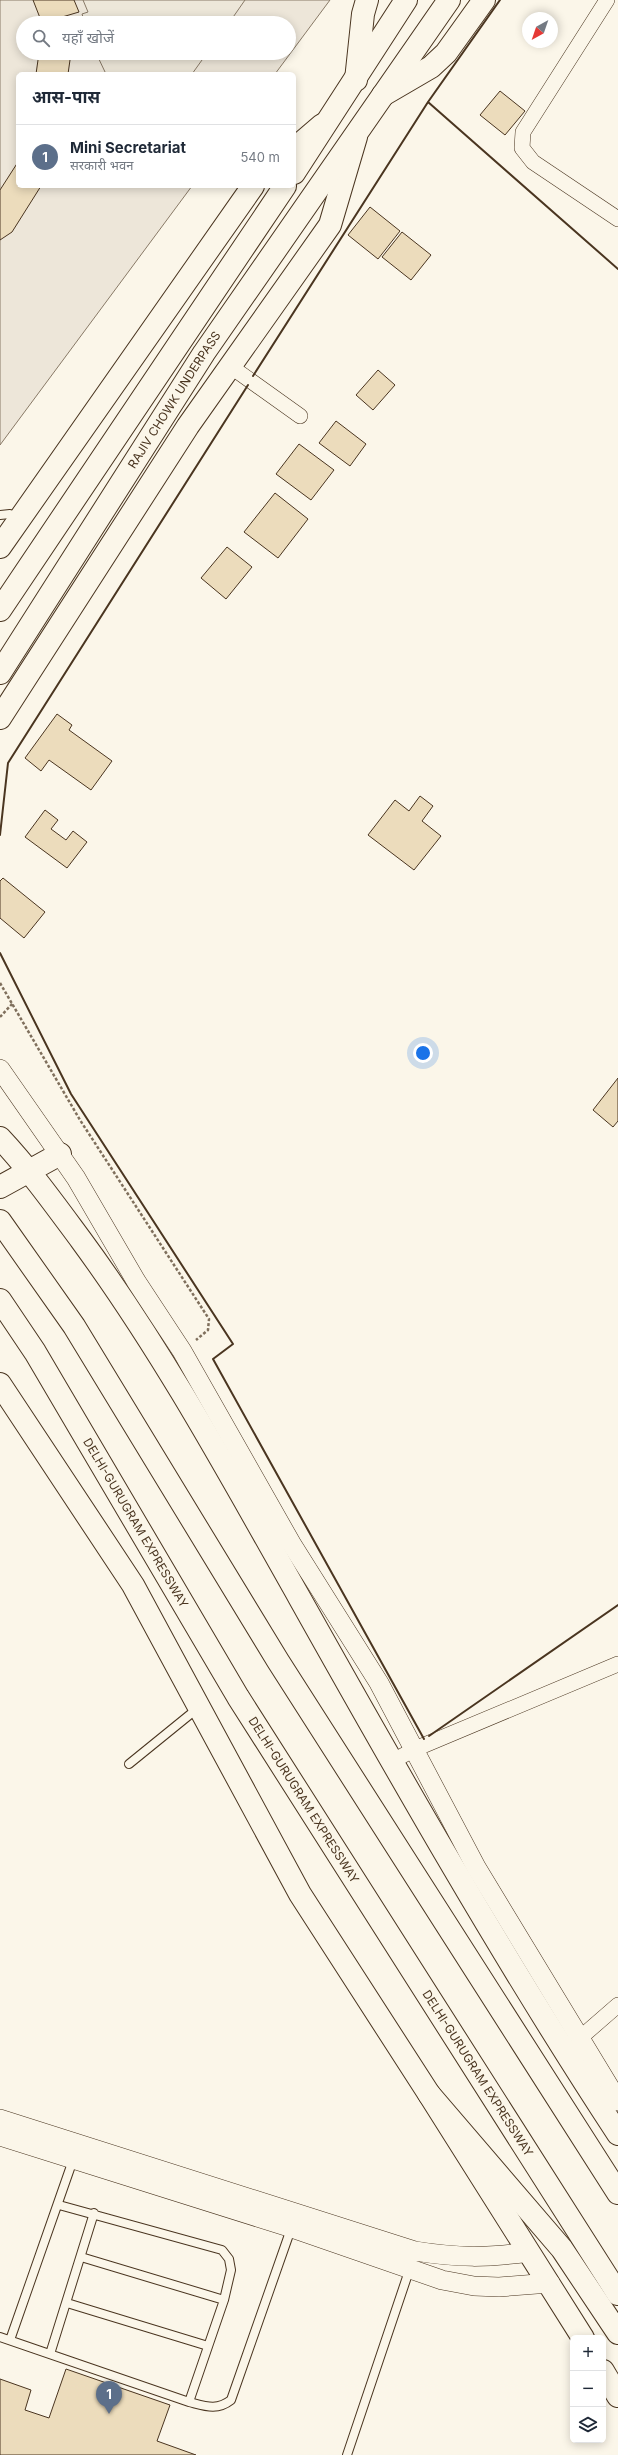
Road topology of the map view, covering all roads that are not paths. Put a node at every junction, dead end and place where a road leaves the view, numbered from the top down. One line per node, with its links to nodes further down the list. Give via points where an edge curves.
1 (367, 0): 6 (main road, via 363,14)
2 (406, 0): 6 (main road)
3 (449, 0): 7 (main road, RAJIV CHOWK UNDERPASS)
4 (484, 0): 7 (main road, via 460,37 441,58 431,67)
5 (607, 0): 14 (street, via 523,132 522,148 533,162)
6 (356, 80): 8 (main road)
7 (384, 95): 9 (main road, RAJIV CHOWK UNDERPASS)
8 (331, 118): 10 (main road); 11 (main road)
9 (357, 134): 15 (main road, via 330,224); 20 (main road, RAJIV CHOWK UNDERPASS, via 204,353)
10 (296, 147)
11 (296, 170)
12 (252, 188): 17 (main road)
13 (284, 188): 19 (main road)
14 (618, 219)
15 (230, 366): 16 (street); 21 (main road, via 188,426)
16 (300, 416)
17 (10, 516): 18 (main road)
18 (0, 547)
19 (0, 610)
20 (0, 673)
21 (0, 718)
22 (0, 1069): 24 (street)
23 (0, 1138): 25 (main road)
24 (60, 1154): 25 (main road); 32 (street, via 136,1281 182,1351 292,1543 379,1683)
25 (30, 1170): 26 (main road); 33 (main road, via 110,1280 188,1400)
26 (0, 1187)
27 (0, 1221): 43 (main road, via 74,1326 278,1661)
28 (0, 1300): 52 (main road, DELHI-GURUGRAM EXPRESSWAY, via 35,1352 238,1697)
29 (0, 1384): 31 (main road, via 133,1585)
30 (618, 1664): 32 (street)
31 (199, 1707): 34 (lane); 37 (main road, via 300,1894)
32 (415, 1749): 33 (street); 36 (street, via 463,1844)
33 (391, 1762): 36 (main road)
34 (129, 1764)
35 (618, 2005): 36 (street)
36 (572, 2045): 38 (street); 40 (main road)
37 (429, 2094): 48 (main road); 55 (main road, via 562,2249)
38 (618, 2101)
39 (0, 2119): 46 (street)
40 (618, 2134)
41 (0, 2136): 42 (street)
42 (73, 2160): 44 (lane); 46 (street)
43 (618, 2193)
44 (59, 2205): 45 (lane); 58 (lane)
45 (94, 2213): 49 (lane); 53 (lane, via 222,2250 229,2259 230,2270)
46 (294, 2222): 47 (street); 50 (street); 63 (lane, via 231,2400 222,2407 209,2408)
47 (415, 2251): 48 (street, via 482,2258); 50 (lane)
48 (529, 2252): 51 (main road)
49 (81, 2257): 53 (lane); 54 (lane)
50 (410, 2269): 51 (street, via 442,2280 474,2286 519,2287); 64 (lane)
51 (550, 2283): 56 (main road)
52 (618, 2294)
53 (224, 2300): 59 (lane)
54 (67, 2303): 59 (lane); 60 (lane)
55 (618, 2334)
56 (581, 2335)
57 (0, 2337): 58 (lane)
58 (10, 2340): 60 (lane)
59 (208, 2346): 63 (lane)
60 (50, 2354): 63 (lane)
61 (606, 2376): 62 (main road)
62 (618, 2396)
63 (189, 2402)
64 (346, 2455)

